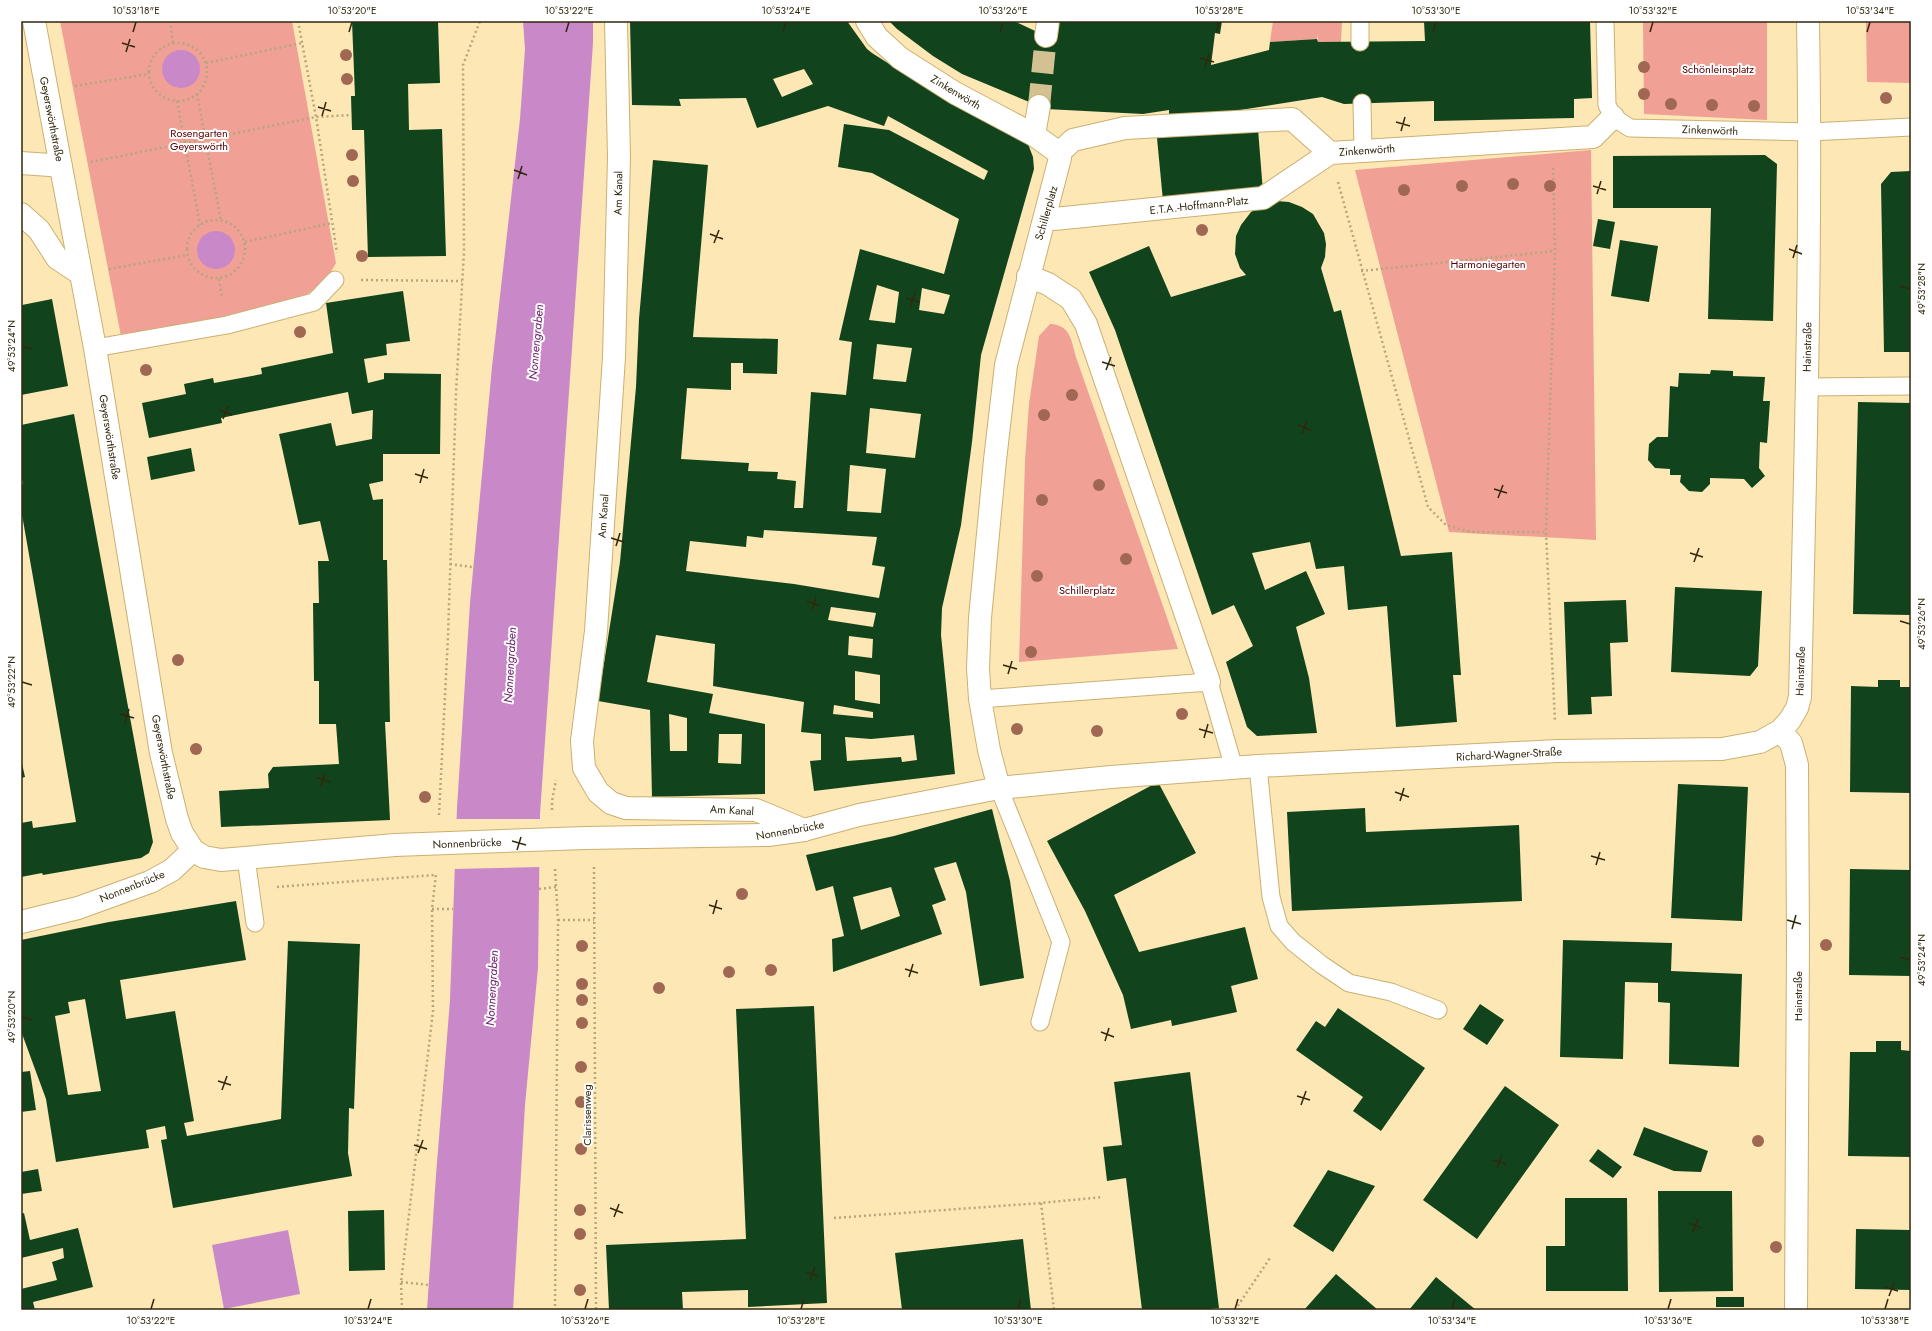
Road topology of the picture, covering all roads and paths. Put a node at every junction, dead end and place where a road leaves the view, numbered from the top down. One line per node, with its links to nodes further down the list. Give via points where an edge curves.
1 (34, 21): 15 (street, Geyerswörthstraße)
2 (170, 21): 11 (path)
3 (298, 21): 12 (path)
4 (480, 21): 46 (path, via 463,65)
5 (616, 21): 61 (street, Am Kanal, via 619,157 614,357 596,631 582,742 584,768 598,792 611,803 626,808 756,810)
6 (867, 21): 25 (street, Zinkenwörth, via 877,37 900,58 955,93)
7 (1360, 21): 10 (lane)
8 (1604, 21): 22 (lane, via 1607,105)
9 (1808, 21): 24 (street, Hainstraße)
10 (1360, 42)
11 (173, 43): 13 (path, via 184,43 196,48); 14 (path, via 155,54)
12 (302, 43): 13 (path); 21 (path)
13 (206, 63): 16 (path, via 207,78)
14 (149, 74): 15 (path); 17 (path, via 151,83 158,92 166,98)
15 (46, 90): 33 (street, Geyerswörthstraße)
16 (197, 94): 17 (path); 27 (path)
17 (178, 101): 28 (path)
18 (1362, 103): 29 (lane)
19 (1039, 106): 25 (street)
20 (352, 115): 21 (path)
21 (316, 117): 27 (path); 37 (path)
22 (1614, 117): 24 (lane, Zinkenwörth, via 1630,128); 26 (street, Zinkenwörth, via 1593,137)
23 (1911, 127): 24 (lane)
24 (1810, 132): 49 (street, Hainstraße)
25 (1034, 135): 30 (street, Zinkenwörth)
26 (1552, 138): 29 (street, Zinkenwörth); 40 (path)
27 (206, 139): 28 (path); 36 (path)
28 (185, 143): 33 (path); 38 (path)
29 (1363, 151): 31 (street, Zinkenwörth)
30 (1057, 152): 31 (street, Zinkenwörth, via 1073,140 1125,128 1292,119); 44 (street, Schillerplatz, via 1059,166)
31 (1330, 153): 35 (street, E.T.A.-Hoffmann-Platz, via 1263,198); 42 (path)
32 (21, 163): 33 (street)
33 (61, 167): 43 (street, Geyerswörthstraße)
34 (21, 214): 43 (street, via 39,230 57,258)
35 (1054, 219)
36 (220, 220): 38 (path); 39 (path, via 231,224 239,231)
37 (332, 223): 39 (path); 45 (path, via 339,267)
38 (200, 225): 41 (path, via 188,240)
39 (244, 242): 41 (path, via 246,250 242,263 232,274 219,279 207,277 196,271)
40 (1555, 251): 42 (path); 50 (path)
41 (188, 255): 43 (path)
42 (1361, 271): 50 (path, via 1428,507 1446,525 1471,532)
43 (81, 274): 47 (street, Geyerswörthstraße)
44 (1028, 276): 53 (street, via 1048,284 1071,299 1086,324); 54 (street, Schillerplatz, via 1006,365 999,425 980,618)
45 (335, 280): 46 (path); 47 (lane, via 314,302 227,325)
46 (462, 281): 51 (path)
47 (95, 348): 62 (street, Geyerswörthstraße, via 161,753 177,819)
48 (1911, 386): 49 (lane)
49 (1807, 387): 55 (street, Hainstraße, via 1800,697 1790,720)
50 (1546, 532): 56 (path)
51 (450, 564): 52 (path); 60 (path)
52 (479, 568)
53 (1209, 682): 54 (lane); 58 (lane)
54 (980, 699): 59 (street, Schillerplatz)
55 (1780, 731): 56 (street, Richard-Wagner-Straße, via 1760,742 1722,749); 86 (street, Hainstraße, via 1791,743 1797,765)
56 (1557, 751): 57 (street, Richard-Wagner-Straße)
57 (1258, 766): 58 (street, Richard-Wagner-Straße); 73 (lane, via 1271,897 1279,926 1293,942 1349,983 1391,992)
58 (1234, 768): 59 (street)
59 (999, 788): 61 (street, Nonnenbrücke, via 860,815); 74 (lane, via 1061,942)
60 (440, 803)
61 (804, 830): 63 (street, Nonnenbrücke, bridge, via 748,837 585,838 395,845)
62 (193, 850): 63 (street, Nonnenbrücke, via 204,857 221,860); 71 (street, Nonnenbrücke, via 172,870 150,882 78,908)
63 (246, 858): 66 (lane)
64 (594, 862): 70 (path, Clarissenweg)
65 (556, 887): 67 (path)
66 (250, 889): 68 (path, via 436,875); 72 (lane)
67 (539, 889)
68 (432, 909): 69 (path); 79 (path, via 433,1011)
69 (453, 909)
70 (594, 920): 82 (path, via 558,920); 83 (path, Clarissenweg)
71 (21, 922)
72 (255, 923)
73 (1438, 1010)
74 (1040, 1022)
75 (1103, 1197): 76 (path)
76 (1041, 1203): 77 (path); 84 (path)
77 (834, 1218)
78 (1270, 1258): 85 (path)
79 (401, 1282): 80 (path); 81 (path)
80 (429, 1285)
81 (402, 1310)
82 (556, 1310)
83 (596, 1310)
84 (1054, 1310)
85 (1235, 1310)
86 (1796, 1310)

